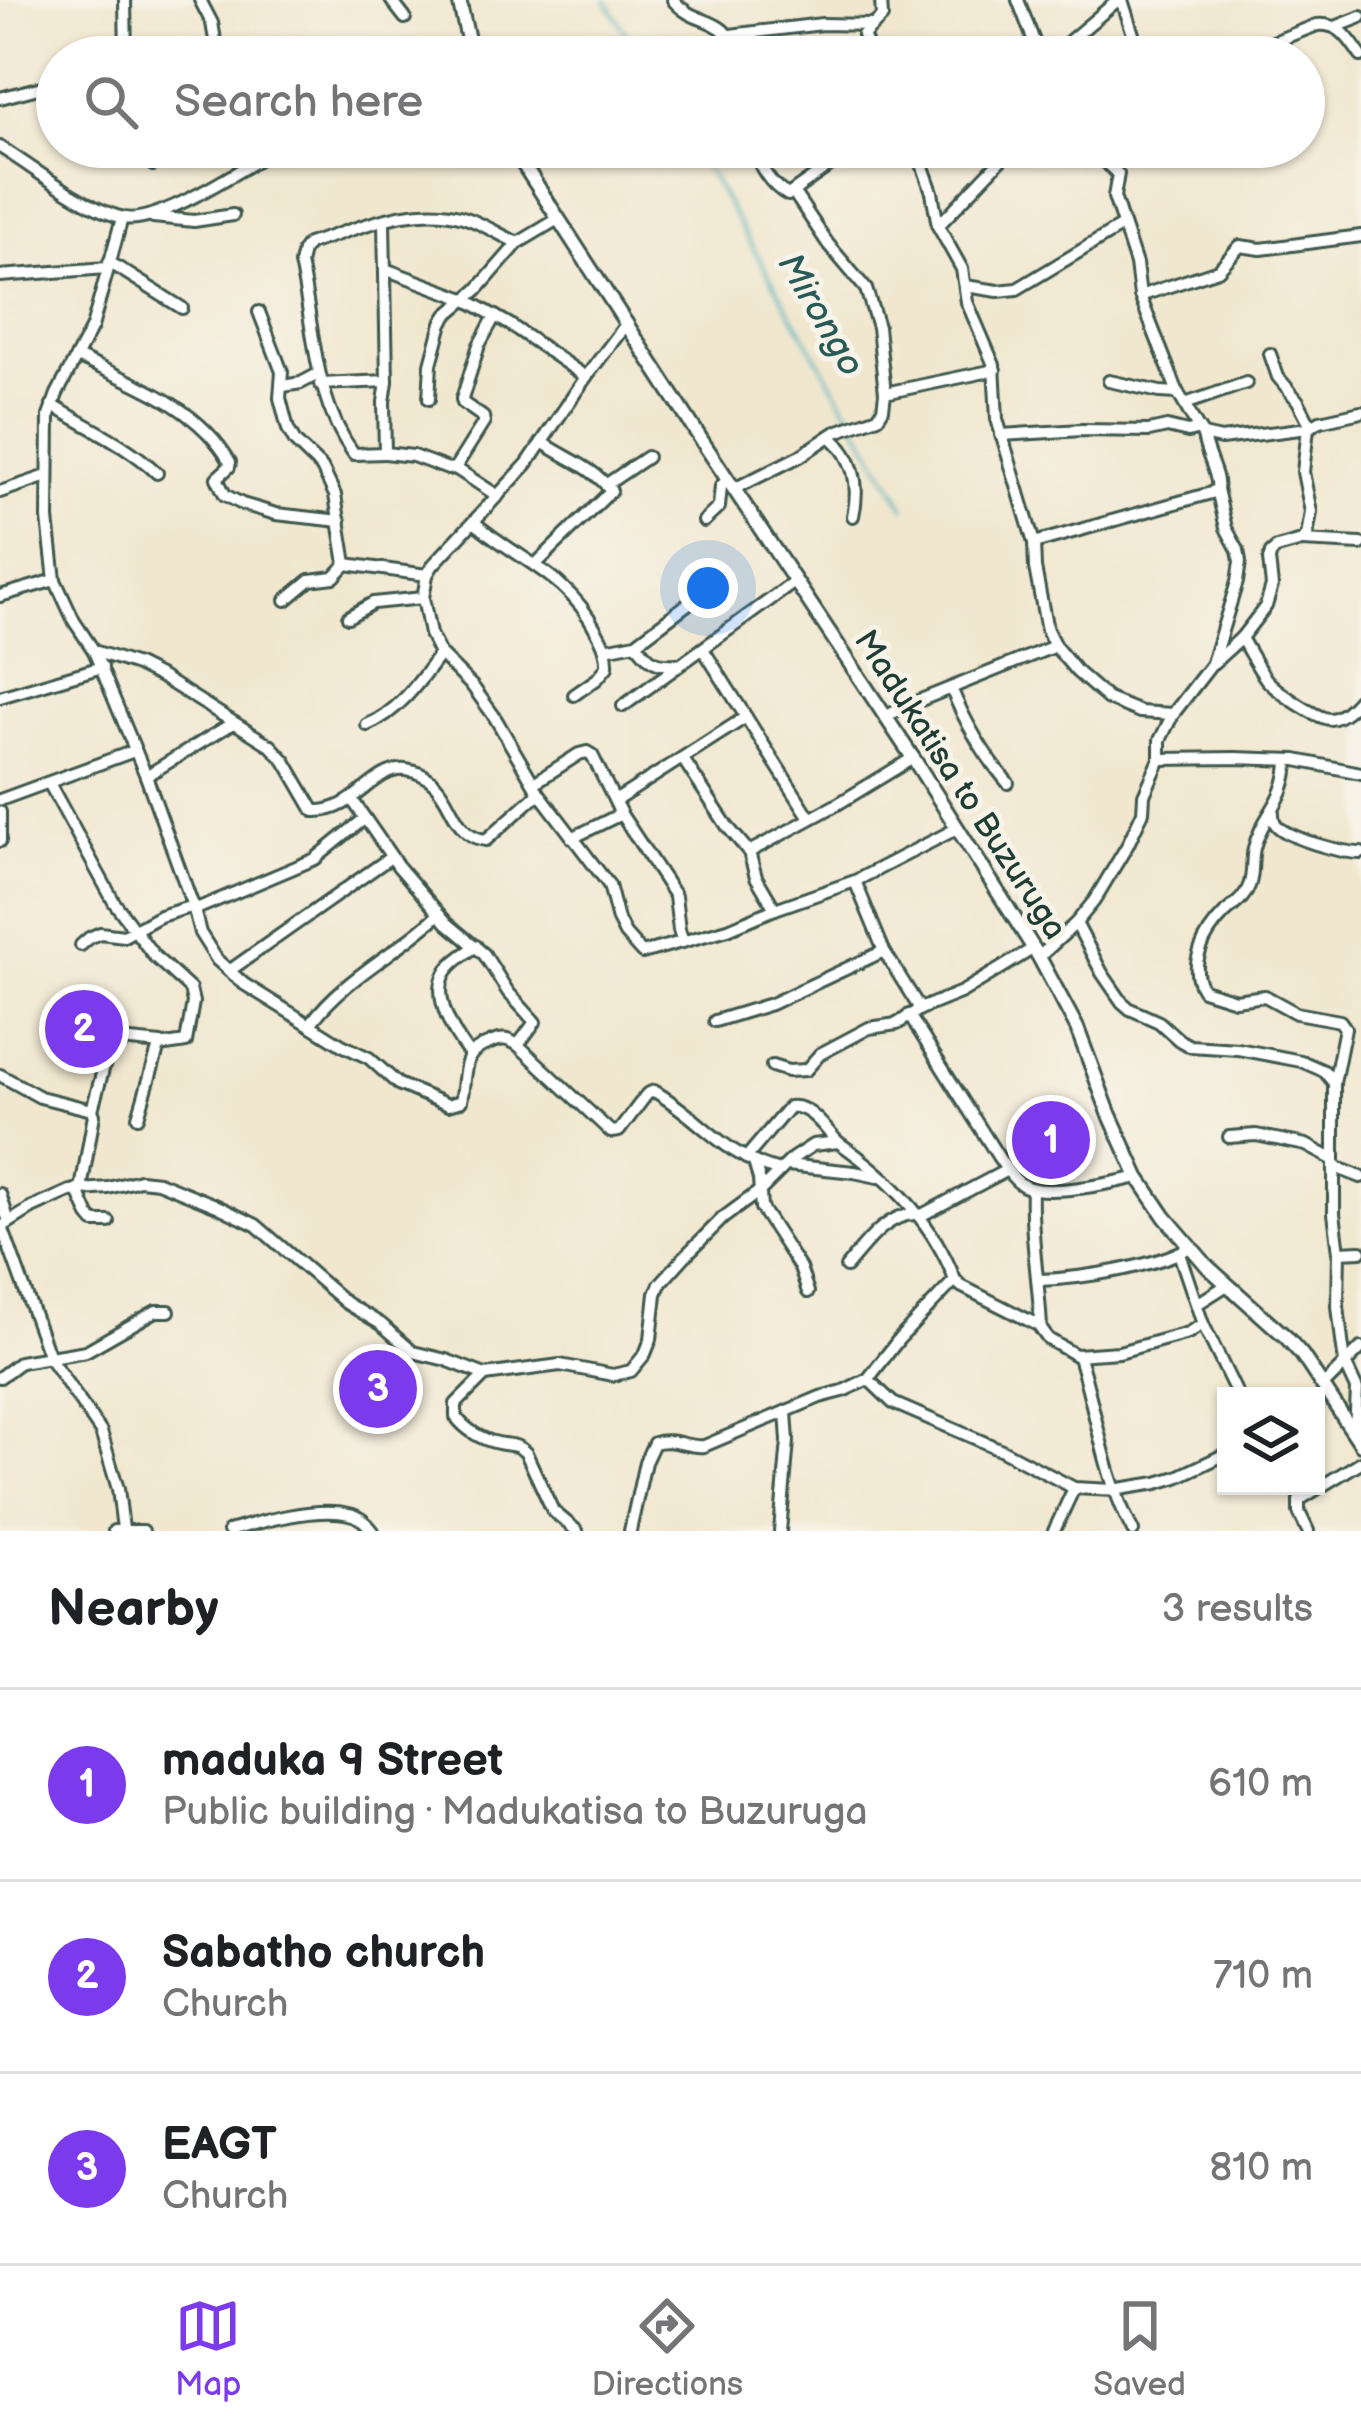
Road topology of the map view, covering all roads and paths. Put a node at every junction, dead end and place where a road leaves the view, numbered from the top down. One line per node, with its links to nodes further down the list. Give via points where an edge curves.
1 (125, 0): 14 (street)
2 (200, 0): 15 (street)
3 (391, 0): 10 (street)
4 (459, 0): 16 (main road)
5 (673, 0): 13 (street)
6 (880, 0): 11 (street, via 882,17)
7 (1018, 0): 18 (street)
8 (1120, 0): 19 (street); 20 (street)
9 (1361, 17): 12 (street)
10 (405, 18)
11 (872, 25): 13 (street); 17 (street)
12 (1338, 26): 21 (street); 22 (street)
13 (730, 35)
14 (126, 36)
15 (214, 36)
16 (467, 36)
17 (863, 36)
18 (1033, 36)
19 (1076, 36)
20 (1133, 36)
21 (1289, 36)
22 (1361, 56)
23 (36, 89): 24 (street)
24 (0, 98)
25 (0, 147): 38 (street)
26 (242, 168): 37 (street)
27 (525, 168): 39 (main road, Madukatisa to Buzuruga)
28 (762, 168): 34 (street, via 784,194)
29 (828, 168): 34 (street)
30 (922, 168): 33 (street)
31 (993, 168): 35 (street)
32 (1112, 168): 42 (street)
33 (932, 192): 35 (street); 41 (street)
34 (794, 193): 64 (street, via 866,289)
35 (963, 199): 41 (street)
36 (232, 215): 37 (street)
37 (150, 216): 38 (street)
38 (122, 218): 45 (street)
39 (558, 219): 44 (street); 54 (main road, Madukatisa to Buzuruga)
40 (384, 221): 44 (street, via 434,211); 46 (street); 59 (street, via 302,251)
41 (938, 226): 48 (street)
42 (1122, 226): 48 (street, via 1027,285); 49 (street)
43 (1361, 236): 49 (street, via 1240,246 1218,271)
44 (518, 243): 50 (street)
45 (108, 265): 47 (street); 51 (street); 56 (street)
46 (385, 269): 50 (street); 60 (street)
47 (0, 276)
48 (964, 286): 57 (street)
49 (1140, 296): 66 (street)
50 (465, 299): 53 (street); 65 (street, via 442,323)
51 (182, 308)
52 (259, 312): 63 (street)
53 (495, 316): 58 (street); 76 (street, via 462,399 484,422)
54 (627, 323): 58 (street); 80 (main road, Madukatisa to Buzuruga)
55 (1270, 354): 69 (street)
56 (77, 357): 67 (street); 85 (street, via 148,390 214,438 230,460 217,482 233,500)
57 (995, 370): 64 (street); 71 (street)
58 (586, 377): 73 (street)
59 (319, 379): 60 (street); 63 (street); 74 (street, via 354,454)
60 (387, 381): 74 (street)
61 (1109, 381): 66 (street)
62 (1246, 383): 66 (street)
63 (283, 386): 85 (street, via 288,429 322,468)
64 (885, 393): 72 (street, via 878,417)
65 (429, 399)
66 (1182, 399): 70 (street)
67 (52, 405): 77 (street); 78 (street)
68 (1361, 412): 69 (street)
69 (1309, 427): 70 (street, via 1221,439); 88 (street, via 1303,472 1311,512)
70 (1201, 432): 71 (street); 81 (street)
71 (1001, 435): 89 (street)
72 (830, 436): 80 (street); 84 (street, via 854,474)
73 (542, 442): 79 (street); 83 (street)
74 (385, 453): 76 (street)
75 (647, 457): 79 (street)
76 (454, 468): 83 (street)
77 (157, 473)
78 (47, 476): 82 (street); 94 (street)
79 (607, 484): 92 (street, via 610,494)
80 (731, 484): 86 (street, via 721,486 719,507); 95 (main road, Madukatisa to Buzuruga)
81 (1217, 489): 89 (street); 109 (street, via 1240,562)
82 (0, 493)
83 (498, 496): 87 (street)
84 (853, 516)
85 (340, 521): 91 (street)
86 (704, 521)
87 (474, 522): 92 (street); 93 (street)
88 (1302, 541): 90 (street); 101 (street, via 1271,553 1271,595)
89 (1034, 543): 103 (street, via 1040,606)
90 (1361, 544)
91 (346, 564): 93 (street); 99 (street)
92 (535, 565): 104 (street, via 581,604)
93 (427, 575): 98 (street)
94 (55, 580): 97 (street); 106 (street)
95 (796, 581): 105 (street); 118 (main road, Madukatisa to Buzuruga)
96 (709, 588): 102 (street)
97 (0, 596)
98 (423, 598): 100 (street, via 373,603); 107 (street)
99 (286, 600)
100 (348, 617)
101 (1241, 638): 109 (street); 114 (street, via 1268,681 1311,712 1332,719)
102 (636, 644): 104 (street); 108 (street, via 652,663)
103 (1055, 646): 111 (street); 116 (street, via 1108,699)
104 (605, 649): 112 (street, via 605,672)
105 (703, 649): 108 (street); 117 (street)
106 (96, 651): 110 (street); 119 (street, via 163,678)
107 (440, 654): 120 (street, via 419,683); 130 (street, via 494,716)
108 (681, 664): 115 (street)
109 (1211, 665): 116 (street)
110 (102, 667): 113 (street); 121 (street)
111 (951, 688): 118 (street); 129 (street)
112 (574, 695)
113 (0, 697)
114 (1361, 697)
115 (623, 706)
116 (1174, 714): 124 (street)
117 (746, 717): 123 (street); 137 (street)
118 (885, 717): 122 (main road, Madukatisa to Buzuruga)
119 (232, 723): 127 (street); 132 (street, via 278,751 314,812)
120 (367, 725)
121 (134, 751): 127 (street); 128 (street)
122 (913, 758): 137 (street); 139 (main road, Madukatisa to Buzuruga)
123 (683, 759): 133 (street); 142 (street)
124 (1160, 759): 125 (street); 149 (street, via 1135,832)
125 (1288, 760): 126 (street); 135 (street)
126 (1361, 773)
127 (146, 776): 146 (street)
128 (49, 783): 131 (street); 150 (street)
129 (1008, 783)
130 (536, 788): 132 (street, via 481,840 464,830 436,783 406,770); 133 (street, via 587,752); 140 (street)
131 (0, 800)
132 (352, 801): 138 (street)
133 (615, 801): 136 (street)
134 (0, 812): 141 (street)
135 (1273, 813): 143 (street, via 1283,831); 165 (street, via 1256,843 1250,885 1214,926 1196,975 1203,990 1222,998 1265,996 1296,1013 1340,1021 1346,1033)
136 (621, 814): 140 (street); 151 (street, via 675,896)
137 (811, 818): 142 (street)
138 (364, 819): 144 (street); 146 (street, via 315,860)
139 (958, 828): 145 (street); 155 (main road, Madukatisa to Buzuruga)
140 (572, 838): 151 (street, via 609,885 637,950)
141 (0, 842)
142 (749, 853): 147 (street)
143 (1361, 853)
144 (391, 857): 148 (street); 156 (street)
145 (855, 881): 147 (street); 154 (street)
146 (194, 908): 150 (street); 156 (street, via 205,943)
147 (775, 908): 151 (street)
148 (439, 914): 153 (street); 159 (street)
149 (1076, 923): 155 (street); 165 (street, via 1130,1009 1179,1040 1301,1061)
150 (134, 930): 152 (street); 160 (street, via 192,993 186,1042)
151 (682, 942)
152 (81, 945)
153 (476, 946): 161 (street, via 536,1022); 162 (street, via 442,980 441,1003)
154 (884, 951): 157 (street); 158 (street)
155 (1036, 952): 157 (street); 174 (main road, Madukatisa to Buzuruga)
156 (229, 971): 159 (street)
157 (915, 1012): 163 (street, via 868,1028 806,1070); 173 (street)
158 (716, 1021)
159 (311, 1023): 162 (street, via 398,1084 448,1105 461,1100)
160 (161, 1045): 166 (street, via 110,1044); 167 (street)
161 (518, 1046): 162 (street, via 500,1039); 170 (street, via 611,1132 654,1091)
162 (470, 1054)
163 (772, 1066)
164 (0, 1075): 166 (street)
165 (1334, 1083): 171 (street)
166 (92, 1110): 177 (street)
167 (138, 1117)
168 (1228, 1137): 171 (street, via 1306,1145)
169 (838, 1142): 170 (street, via 806,1109 789,1107); 172 (street, via 813,1145); 175 (street)
170 (750, 1160): 172 (street); 179 (street)
171 (1335, 1164): 176 (street); 186 (street)
172 (784, 1168): 175 (street); 179 (street)
173 (1006, 1170): 178 (street); 181 (street)
174 (1138, 1177): 178 (street); 184 (main road, Madukatisa to Buzuruga)
175 (882, 1178): 181 (street)
176 (1361, 1178)
177 (79, 1189): 182 (street, via 94,1222); 183 (street); 200 (street, via 148,1180 214,1204 256,1226 412,1352)
178 (1032, 1189): 189 (street)
179 (761, 1190): 191 (street, via 761,1208); 200 (street, via 660,1284 651,1340 631,1371 613,1376 550,1365)
180 (0, 1194): 183 (street)
181 (919, 1215): 187 (street, via 905,1214 872,1237); 188 (street)
182 (110, 1222)
183 (4, 1226): 198 (street)
184 (1185, 1250): 189 (street); 190 (main road, Madukatisa to Buzuruga); 192 (street)
185 (1361, 1251): 186 (street)
186 (1339, 1252): 199 (street)
187 (846, 1267)
188 (955, 1280): 195 (street); 202 (street)
189 (1039, 1280): 195 (street)
190 (1227, 1285): 192 (street); 203 (main road, Madukatisa to Buzuruga)
191 (808, 1292)
192 (1197, 1304): 194 (street)
193 (169, 1311): 198 (street, via 86,1351)
194 (1204, 1324): 197 (street, via 1118,1352); 204 (street)
195 (1041, 1328): 197 (street)
196 (1361, 1348): 199 (street)
197 (1076, 1355): 210 (street)
198 (50, 1357): 201 (street, via 20,1362); 213 (street, via 100,1432 118,1489)
199 (1346, 1363): 203 (street); 206 (street, via 1357,1389)
200 (485, 1376): 217 (street, via 456,1404 456,1417 484,1439 519,1446 553,1510)
201 (0, 1377)
202 (868, 1378): 205 (street); 209 (street, via 893,1403)
203 (1324, 1384): 206 (main road, Madukatisa to Buzuruga)
204 (1234, 1387)
205 (786, 1412): 218 (street, via 704,1446 654,1443); 219 (street)
206 (1358, 1439)
207 (1217, 1458): 210 (street, via 1169,1480)
208 (1361, 1462): 212 (street)
209 (1074, 1488): 210 (street); 220 (street)
210 (1113, 1490): 221 (street)
211 (1296, 1495): 212 (street)
212 (1299, 1500): 222 (street)
213 (118, 1530): 214 (street)
214 (143, 1531)
215 (230, 1531): 216 (street, via 344,1513)
216 (374, 1531)
217 (577, 1531)
218 (631, 1531)
219 (779, 1531)
220 (1054, 1531)
221 (1132, 1531)
222 (1308, 1531)

